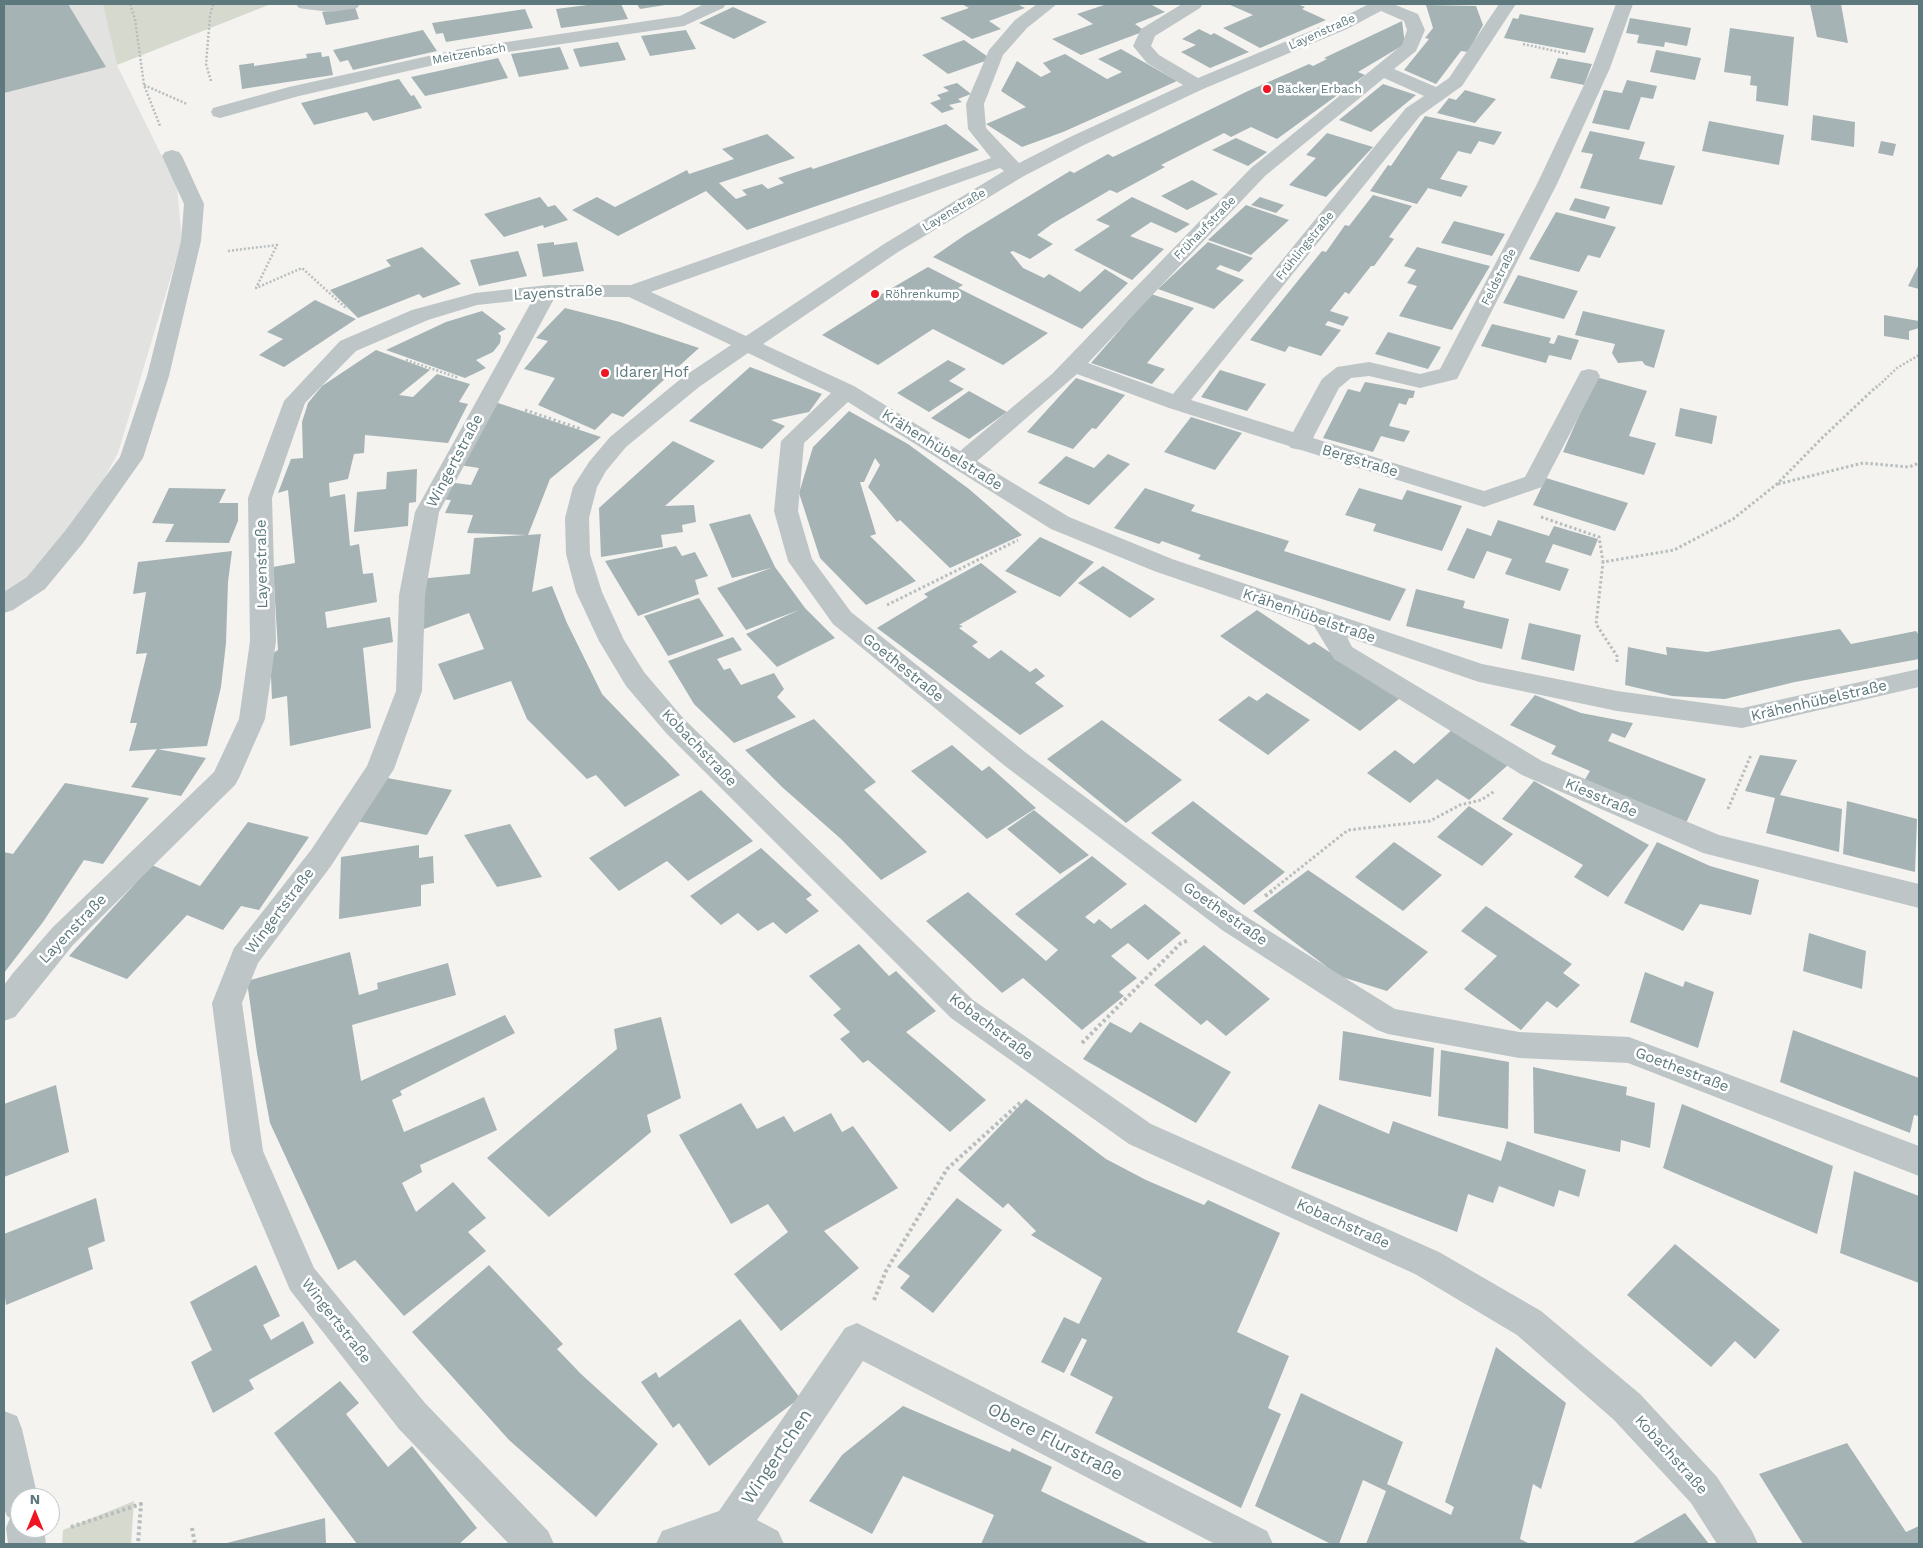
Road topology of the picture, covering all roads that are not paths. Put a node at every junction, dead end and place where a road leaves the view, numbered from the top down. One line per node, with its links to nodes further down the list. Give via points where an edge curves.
1 (305, 4): 2 (street, via 331,7)
2 (351, 4)
3 (717, 4): 12 (street, Meitzenbach, via 684,21 460,54 294,91)
4 (1048, 4): 14 (street, via 1021,24 995,54 975,104 977,129)
5 (1194, 4): 10 (street, via 1147,33 1142,46 1153,59)
6 (1381, 4): 9 (street, Frühaufstraße, via 1412,18 1416,30 1410,47); 10 (street, Layenstraße, via 1341,25)
7 (1507, 4): 11 (street, Frühlingstraße, via 1456,82)
8 (1625, 4): 22 (street, Feldstraße, via 1604,61 1547,184 1449,374 1420,381 1368,369 1345,372 1330,384)
9 (1382, 70): 11 (street); 18 (street, Frühaufstraße, via 1258,172)
10 (1197, 85): 14 (street, Layenstraße, via 1077,141)
11 (1438, 95): 21 (street, Frühlingstraße, via 1413,112)
12 (220, 112)
13 (172, 156): 24 (street, via 194,204 191,241 158,376 131,458 36,583)
14 (1010, 166): 16 (street, Layenstraße); 17 (street, Layenstraße)
15 (548, 291): 16 (street, Layenstraße); 28 (street, Layenstraße, via 475,299 420,315 365,338 348,346 295,401 260,498 263,641 252,719 225,778 63,936); 34 (street, Wingertstraße, via 427,512 412,595 409,691 380,769 321,858 245,956 227,1003 247,1151 302,1279 412,1416)
16 (633, 291): 17 (street, Layenstraße)
17 (747, 344): 20 (street, Krähenhübelstraße); 38 (street, Kobachstraße, via 691,382 618,442 596,467 585,487 577,518 578,554 589,592 612,641 635,679 675,726 962,1009 1140,1134 1427,1262 1529,1323 1627,1407 1704,1490)
18 (1074, 365): 21 (street, Bergstraße); 23 (street, Frühaufstraße)
19 (1589, 376): 22 (street, Bergstraße, via 1534,482 1484,498)
20 (846, 391): 23 (street, Krähenhübelstraße); 29 (street, Goethestraße, via 793,441 786,512 800,561 848,624 1015,759 1232,922 1388,1021 1519,1045 1629,1050)
21 (1177, 403): 22 (street, Bergstraße)
22 (1299, 443)
23 (961, 462): 25 (street, Krähenhübelstraße, via 1058,521 1163,565)
24 (4, 604)
25 (1324, 621): 26 (street, Krähenhübelstraße, via 1479,673 1617,701 1742,718); 27 (street, Kiesstraße, via 1343,654 1532,768 1713,846)
26 (1919, 678)
27 (1919, 896)
28 (4, 1008)
29 (1919, 1161)
30 (856, 1340): 33 (street, Wingertchen); 37 (street, Obere Flurstraße)
31 (4, 1429): 32 (street)
32 (17, 1488)
33 (731, 1526): 35 (street); 36 (street)
34 (535, 1544)
35 (676, 1544)
36 (765, 1544)
37 (1254, 1544)
38 (1739, 1544)

